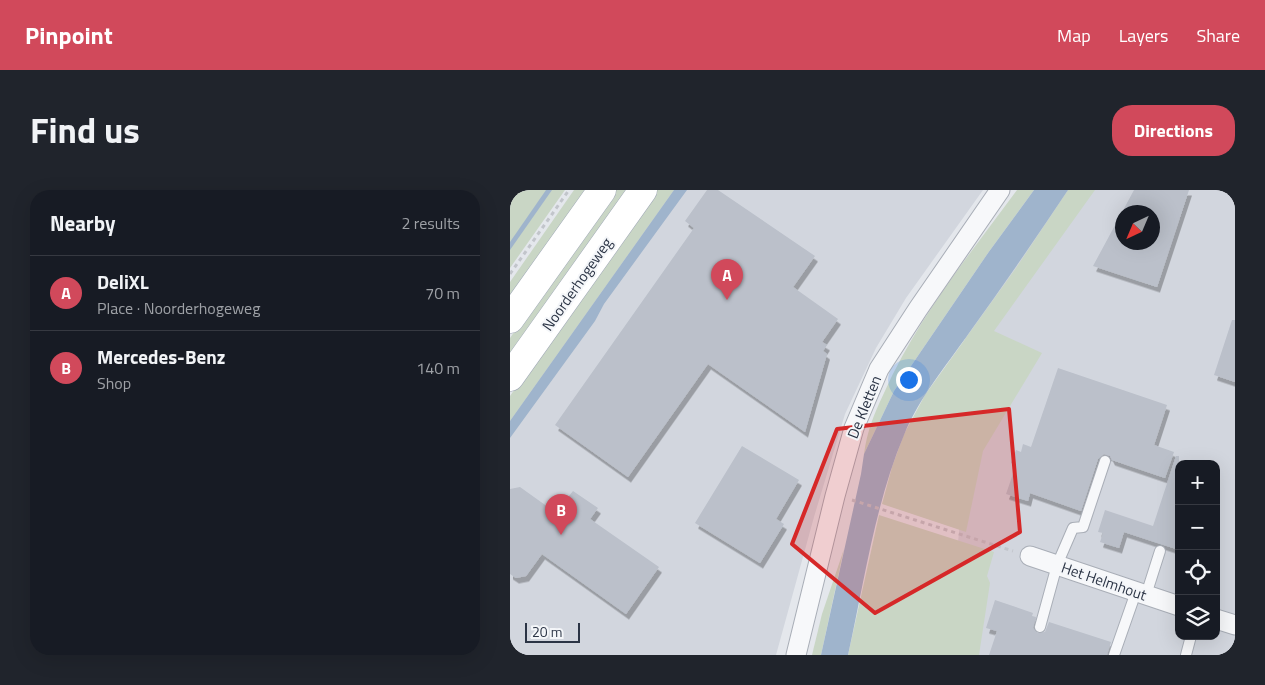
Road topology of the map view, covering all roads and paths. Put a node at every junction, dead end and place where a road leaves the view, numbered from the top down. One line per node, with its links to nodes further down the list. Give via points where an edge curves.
1 (569, 190): 5 (path)
2 (602, 190): 6 (main road)
3 (643, 190): 7 (main road, Noorderhogeweg)
4 (1000, 190): 19 (street, De Kletten, via 879,369 852,436 834,496)
5 (510, 274)
6 (510, 319)
7 (510, 377)
8 (1105, 461): 12 (lane, via 1083,527 1073,528)
9 (853, 501): 11 (path)
10 (1160, 551): 13 (lane)
11 (1030, 556): 12 (street, Het Helmhout)
12 (1057, 565): 13 (street, Het Helmhout); 17 (lane)
13 (1142, 593): 14 (street, Het Helmhout); 20 (lane)
14 (1175, 605)
15 (1220, 620): 16 (street)
16 (1235, 625)
17 (1040, 627)
18 (1190, 640): 21 (lane)
19 (796, 655)
20 (1114, 655)
21 (1186, 655)

